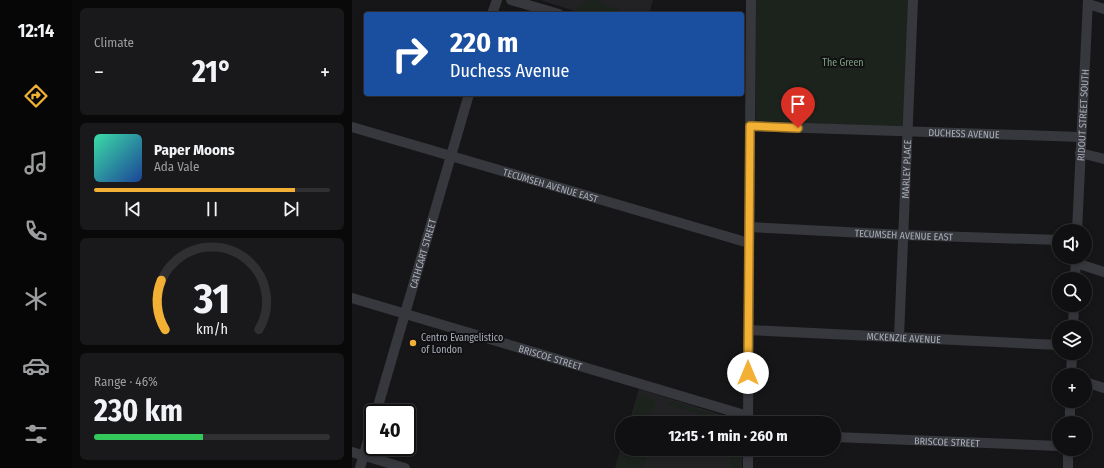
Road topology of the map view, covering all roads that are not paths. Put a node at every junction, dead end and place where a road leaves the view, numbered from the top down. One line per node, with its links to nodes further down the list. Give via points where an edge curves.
1 (496, 0): 7 (street)
2 (511, 0): 8 (street)
3 (751, 0): 9 (street)
4 (913, 0): 13 (street, MARLEY PLACE)
5 (1088, 2): 6 (street); 14 (street, RIDOUT STREET SOUTH)
6 (1104, 9)
7 (493, 12)
8 (552, 12)
9 (746, 68): 11 (street)
10 (468, 96): 16 (street, CATHCART STREET)
11 (750, 126): 13 (street, DUCHESS AVENUE); 19 (street)
12 (352, 127): 16 (street, TECUMSEH AVENUE EAST)
13 (908, 132): 14 (street, DUCHESS AVENUE); 20 (street, MARLEY PLACE)
14 (1081, 137): 15 (street, RIDOUT STREET SOUTH)
15 (1080, 153): 17 (street); 18 (street, RIDOUT STREET SOUTH)
16 (451, 155): 22 (street, TECUMSEH AVENUE EAST); 26 (street, CATHCART STREET)
17 (1104, 159)
18 (1077, 224)
19 (750, 227): 20 (street, TECUMSEH AVENUE EAST); 22 (street)
20 (904, 235): 21 (street, TECUMSEH AVENUE EAST); 28 (street, MARLEY PLACE)
21 (1052, 240)
22 (749, 243): 27 (street)
23 (1085, 264): 24 (street)
24 (1104, 272)
25 (352, 298): 26 (street, BRISCOE STREET)
26 (405, 314): 32 (street, CATHCART STREET); 33 (street, BRISCOE STREET)
27 (749, 330): 28 (street, MCKENZIE AVENUE); 34 (street)
28 (899, 337): 29 (street, MCKENZIE AVENUE)
29 (1052, 345)
30 (1092, 384): 31 (street)
31 (1104, 388)
32 (379, 404)
33 (738, 416)
34 (748, 416)
35 (841, 437): 36 (street, BRISCOE STREET)
36 (1052, 446)
37 (352, 452): 38 (street)
38 (364, 455): 42 (street)
39 (367, 456): 43 (street)
40 (748, 456): 44 (street)
41 (1068, 456): 45 (street)
42 (360, 468)
43 (405, 468)
44 (748, 468)
45 (1068, 468)

